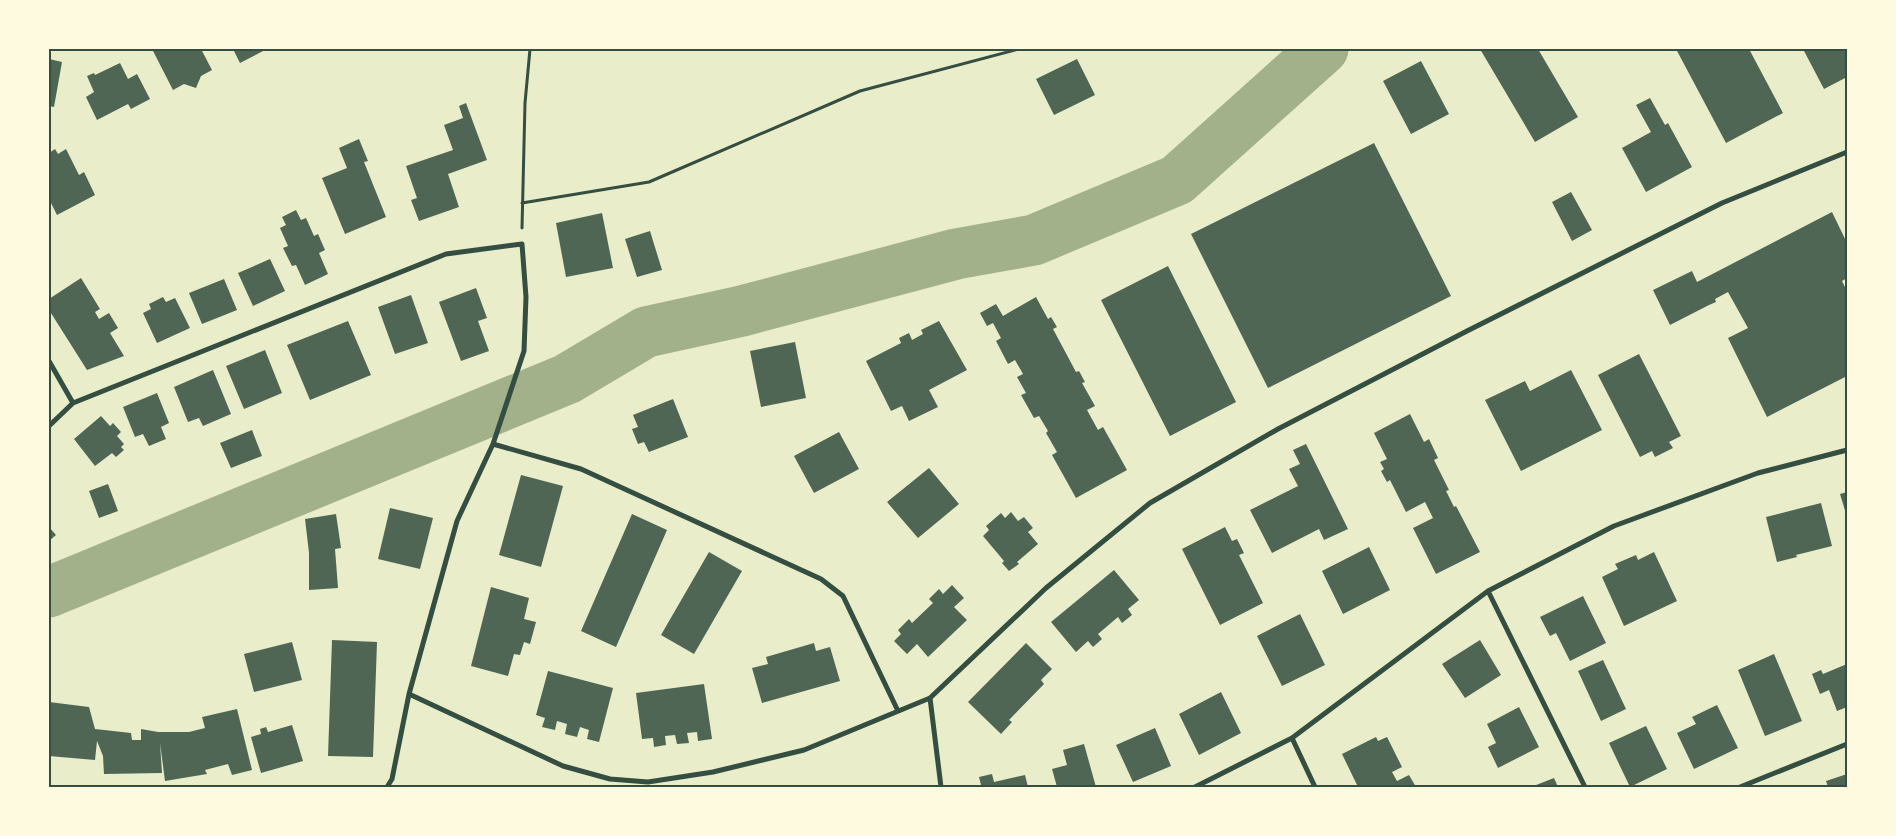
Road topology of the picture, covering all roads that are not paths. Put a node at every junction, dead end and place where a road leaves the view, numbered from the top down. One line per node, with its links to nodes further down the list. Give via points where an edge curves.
1 (1847, 152): 9 (street, via 1722,203 1467,331 1278,429 1150,503 1046,588)
2 (49, 361): 3 (street)
3 (74, 403): 4 (street); 5 (street, via 446,254 522,244 526,298 524,351)
4 (49, 426)
5 (494, 444): 8 (street, via 457,520); 10 (street, via 581,469 821,579 843,596)
6 (1847, 450): 7 (street, via 1758,473 1614,526)
7 (1488, 591): 11 (street); 17 (street)
8 (409, 694): 10 (street, via 563,766 610,779 648,782 713,772 804,750); 13 (street, via 392,779)
9 (930, 698): 10 (street); 14 (street)
10 (898, 711)
11 (1292, 738): 15 (street); 16 (street)
12 (1847, 744): 18 (street)
13 (387, 787)
14 (941, 787)
15 (1195, 787)
16 (1315, 787)
17 (1586, 787)
18 (1740, 787)

